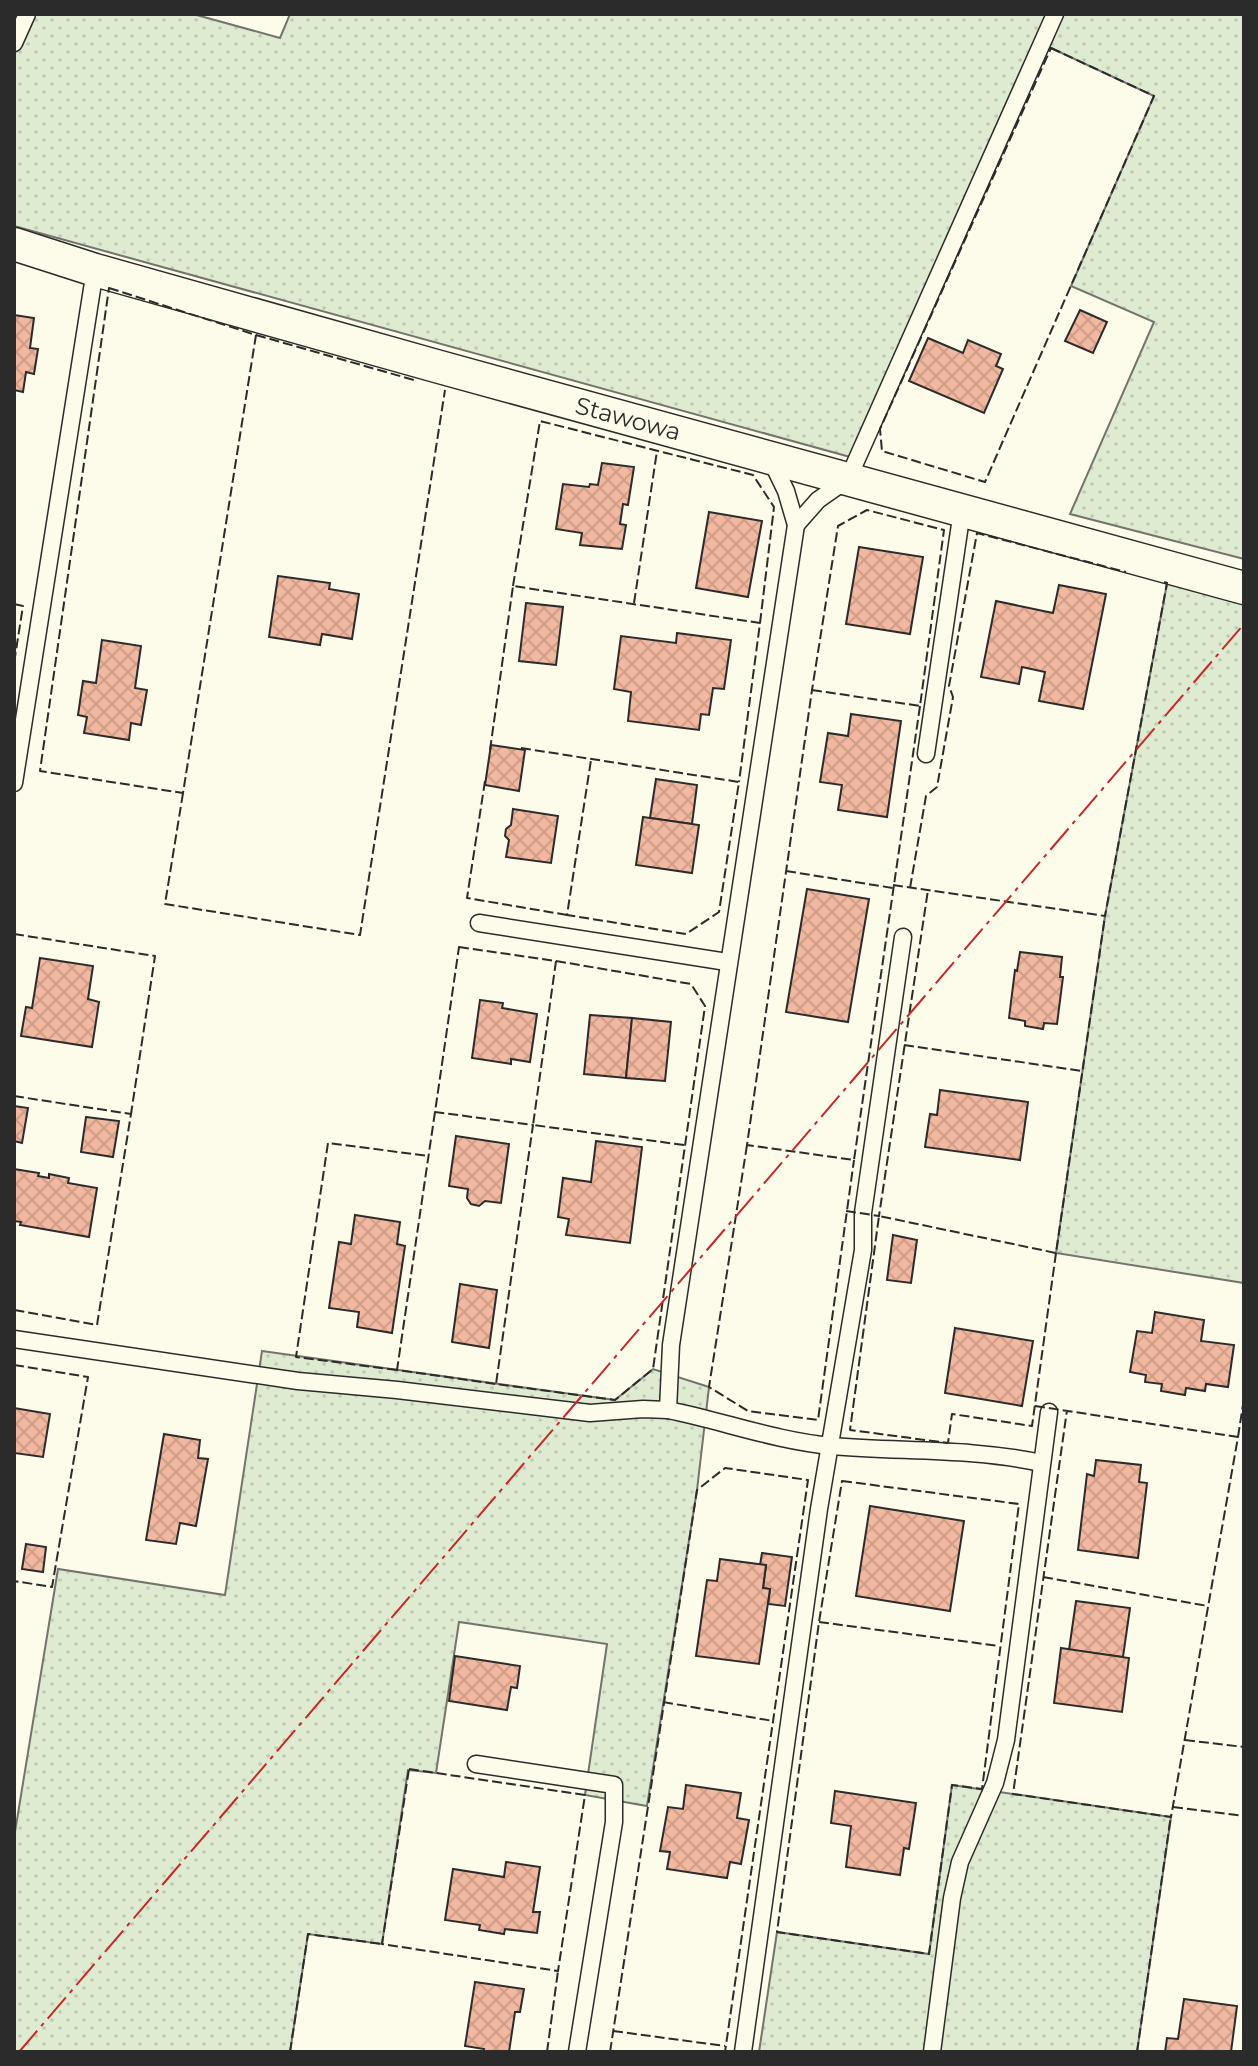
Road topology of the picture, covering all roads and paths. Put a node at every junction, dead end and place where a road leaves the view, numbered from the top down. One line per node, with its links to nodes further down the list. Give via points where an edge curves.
1 (27, 14): 3 (lane)
2 (1055, 14): 7 (lane)
3 (14, 43)
4 (14, 244): 5 (street, Stawowa)
5 (95, 270): 6 (street, Stawowa); 12 (lane)
6 (770, 459): 7 (street, Stawowa); 9 (lane)
7 (848, 479): 8 (street, Stawowa); 9 (lane, via 818,500)
8 (962, 511): 10 (street, Stawowa); 11 (lane)
9 (796, 525): 15 (lane)
10 (1244, 588)
11 (926, 754)
12 (14, 783)
13 (479, 923): 15 (lane)
14 (903, 937): 19 (lane, via 863,1213 863,1250)
15 (727, 962): 17 (lane, via 671,1345)
16 (14, 1339): 17 (lane, via 298,1381 590,1413)
17 (668, 1410): 19 (lane)
18 (1049, 1412): 20 (lane)
19 (829, 1446): 20 (lane); 23 (lane)
20 (1041, 1463): 24 (lane, via 1006,1740 995,1783 960,1862)
21 (476, 1764): 22 (lane, via 614,1785 614,1822)
22 (577, 2052)
23 (743, 2052)
24 (932, 2052)

